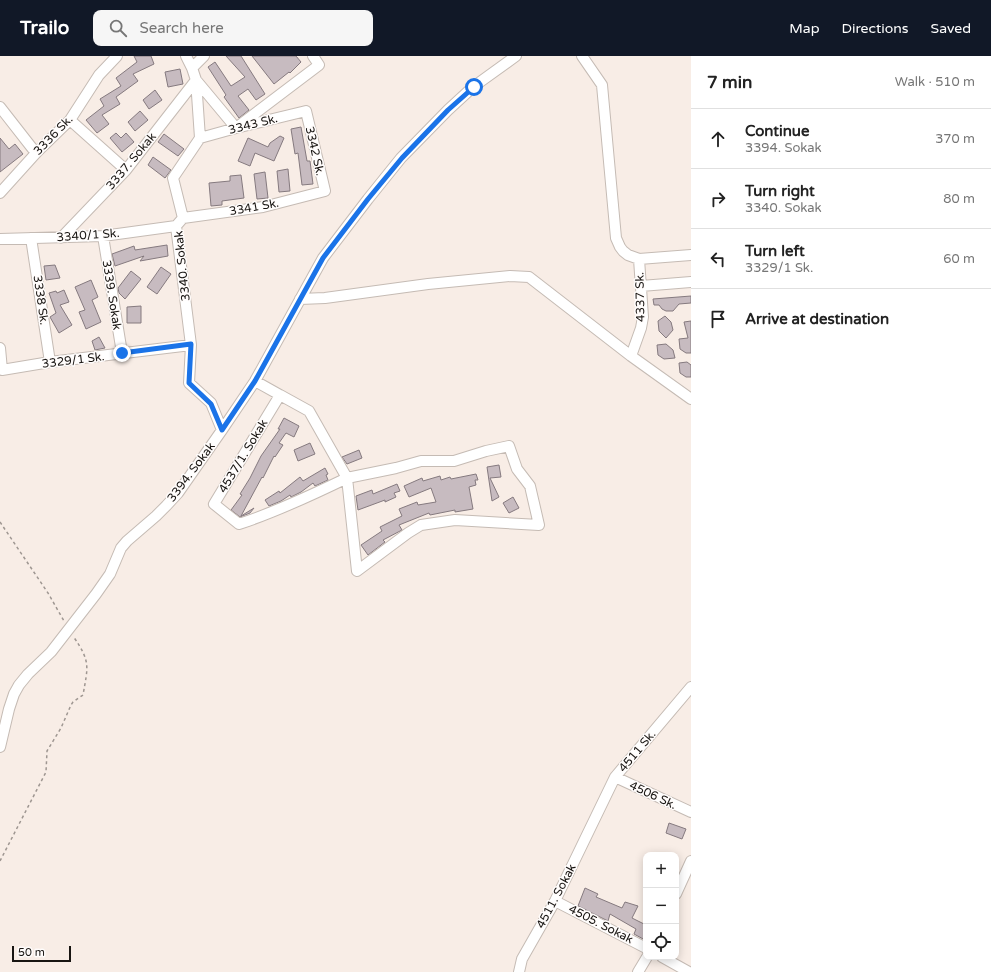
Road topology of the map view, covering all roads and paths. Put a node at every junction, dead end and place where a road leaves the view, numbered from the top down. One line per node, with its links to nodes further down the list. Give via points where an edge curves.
1 (117, 56): 11 (street, 3336 Sk., via 99,76)
2 (186, 56): 7 (street)
3 (204, 56): 7 (street)
4 (313, 56): 12 (street, via 319,65)
5 (516, 56): 28 (street, 3394. Sokak, via 461,97 402,158 323,258)
6 (582, 56): 25 (street, via 602,86 616,238 623,251)
7 (192, 68): 8 (street)
8 (196, 80): 12 (street); 13 (street); 15 (street, 3337. Sokak)
9 (0, 107): 14 (street)
10 (306, 111): 12 (street, 3343 Sk.); 16 (street, 3342 Sk.)
11 (70, 120): 14 (street, 3336 Sk.); 15 (street)
12 (236, 128): 13 (street, 3343 Sk.)
13 (200, 138): 18 (street, 3340. Sokak, via 173,178)
14 (37, 152): 17 (street, 3336 Sk.)
15 (126, 170): 22 (street, 3337. Sokak)
16 (325, 191): 18 (street, 3341 Sk., via 262,207)
17 (0, 193)
18 (183, 218): 19 (street, 3340. Sokak)
19 (176, 226): 20 (street, 3340/1 Sk.); 29 (street, 3340. Sokak)
20 (103, 236): 22 (street, 3340/1 Sk.); 31 (street, 3339. Sokak)
21 (31, 238): 22 (street, 3340/1 Sk.); 23 (street, 3340/1 Sk.); 33 (street, 3338 Sk.)
22 (61, 238)
23 (0, 239)
24 (691, 255): 25 (street)
25 (638, 260): 27 (street, 4337 Sk.)
26 (691, 282): 27 (street)
27 (641, 286): 32 (street, 4337 Sk., via 643,317)
28 (300, 299): 32 (street, via 510,276 529,277); 34 (street, 3394. Sokak)
29 (191, 344): 31 (street, 3329/1 Sk.); 37 (street, 3340. Sokak, via 189,383 211,404)
30 (0, 348): 33 (street, 3329/1 Sk., via 2,370)
31 (122, 353): 33 (street, 3329/1 Sk.)
32 (631, 356): 36 (street)
33 (50, 362)
34 (255, 381): 35 (street); 37 (street, 3394. Sokak)
35 (280, 395): 38 (street, 4537/1. Sokak, via 309,411); 38 (street, 4537/1. Sokak, via 214,504 239,524)
36 (691, 399)
37 (222, 430): 40 (street, 3394. Sokak, via 178,492 156,516 127,541 104,584)
38 (348, 478): 38 (street, 4537/1. Sokak, via 421,461 454,461 509,446 517,469 530,486 539,525 455,520 421,524 357,571)
39 (0, 522): 40 (path, via 48,593)
40 (68, 629): 42 (street, 3394. Sokak, via 52,652 19,685 14,694); 46 (path, via 81,648 86,661 83,695 71,704 61,728 49,747 46,754 46,772)
41 (691, 687): 43 (street, 4511 Sk.)
42 (0, 747)
43 (615, 777): 44 (street, 4506 Sk.); 45 (street, 4511 Sk.)
44 (691, 812)
45 (594, 821): 49 (street, 4511. Sokak)
46 (0, 861)
47 (691, 861): 48 (street)
48 (679, 888)
49 (555, 901): 50 (street, 4505. Sokak); 53 (street, 4511. Sokak, via 522,959)
50 (643, 946)
51 (645, 960): 54 (street)
52 (667, 960): 55 (street)
53 (519, 972)
54 (638, 972)
55 (689, 972)

